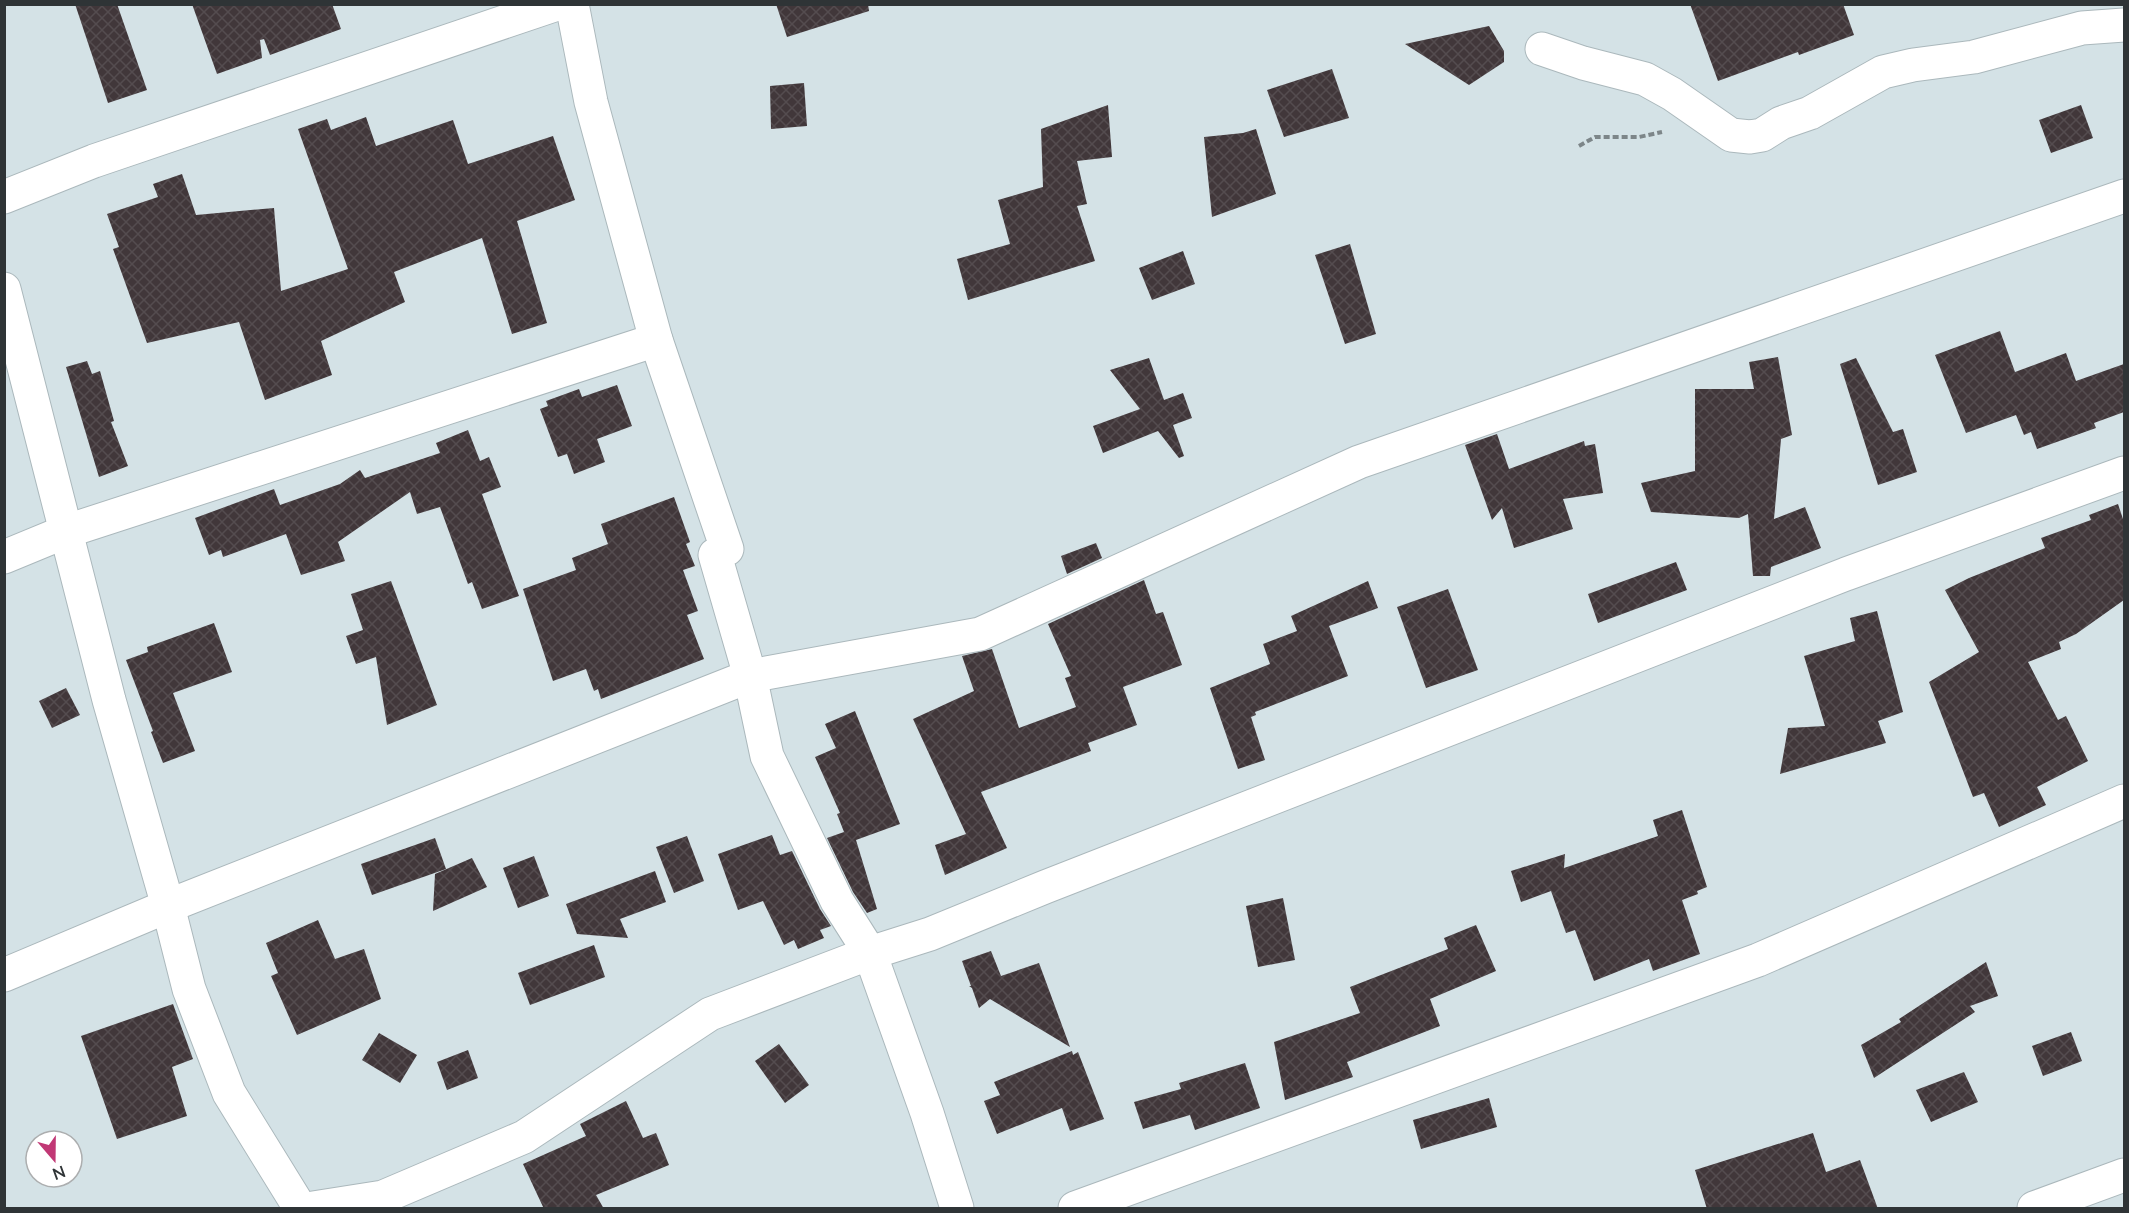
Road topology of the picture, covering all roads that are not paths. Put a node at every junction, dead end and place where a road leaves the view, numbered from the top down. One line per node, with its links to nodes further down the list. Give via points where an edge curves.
1 (557, 4): 6 (street, via 94,161)
2 (572, 4): 8 (street, via 591,102)
3 (2124, 25): 4 (street, via 2082,28 1974,57 1883,72 1810,113 1750,137 1731,135 1645,79)
4 (1542, 48)
5 (2124, 196): 12 (street, via 1359,462 980,634)
6 (4, 197)
7 (4, 289): 10 (street)
8 (656, 340): 10 (street); 12 (street, via 727,549 715,555)
9 (2124, 473): 15 (street, via 1846,574 930,934)
10 (68, 531): 11 (street); 14 (street, via 109,700)
11 (4, 557)
12 (750, 676): 14 (street); 15 (street, via 767,756 837,901)
13 (2124, 801): 21 (street, via 1758,960)
14 (168, 906): 16 (street); 18 (street, via 189,989 229,1093)
15 (870, 953): 19 (street, via 710,1014 524,1137 382,1197); 20 (street)
16 (4, 975)
17 (2124, 1176): 22 (street)
18 (300, 1209)
19 (313, 1209)
20 (957, 1209)
21 (1075, 1209)
22 (2034, 1209)

